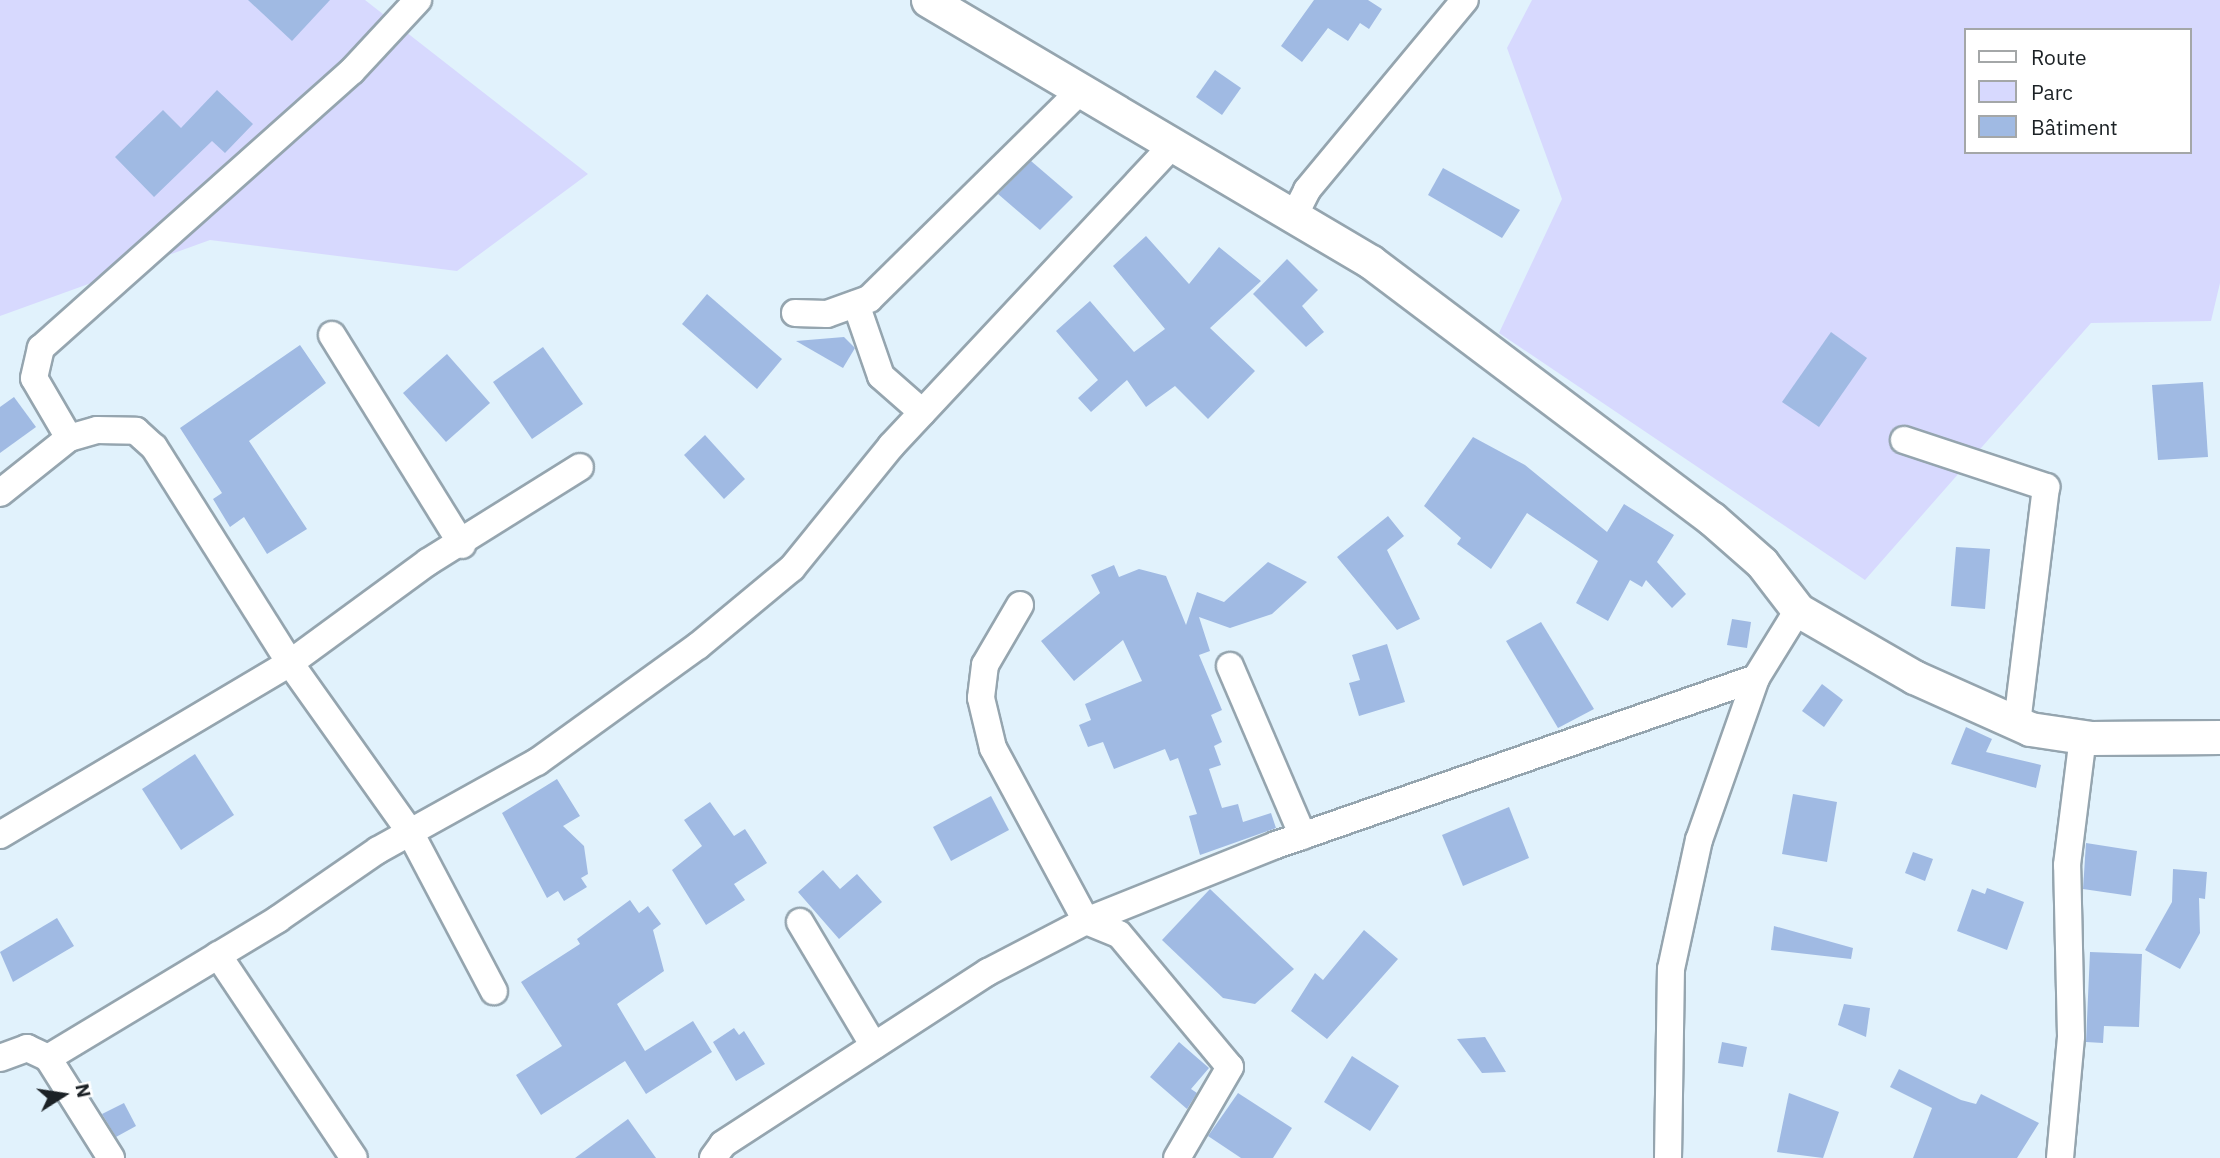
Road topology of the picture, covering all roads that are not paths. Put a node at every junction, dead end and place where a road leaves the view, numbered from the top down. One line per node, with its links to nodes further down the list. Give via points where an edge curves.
1 (418, 0): 11 (street, via 352,71 41,348 34,378)
2 (929, 0): 4 (street)
3 (1465, 0): 6 (street, via 1307,190)
4 (1082, 89): 5 (street); 7 (street, via 869,299)
5 (1175, 143): 6 (street); 10 (street)
6 (1294, 216): 17 (street, via 1371,262 1712,518 1762,563)
7 (856, 304): 8 (street, via 827,314); 10 (street, via 881,376)
8 (795, 313)
9 (332, 335): 15 (street)
10 (922, 412): 24 (street, via 792,568 698,646 537,762)
11 (69, 438): 14 (street); 18 (street, via 97,430 136,431 154,447)
12 (1904, 440): 21 (street, via 2046,487)
13 (580, 467): 15 (street)
14 (0, 493)
15 (462, 545): 18 (street, via 428,562)
16 (1020, 605): 27 (street, via 985,665 981,698 993,748)
17 (1798, 610): 20 (street); 21 (street, via 1914,677)
18 (290, 663): 24 (street); 25 (street)
19 (1230, 666): 26 (street)
20 (1756, 678): 26 (street); 38 (street, via 1699,840 1671,968)
21 (2018, 723): 22 (street)
22 (2083, 736): 23 (street); 39 (street, via 2067,865 2071,1036)
23 (2220, 737)
24 (410, 832): 29 (street); 30 (street)
25 (0, 835)
26 (1303, 836): 27 (street)
27 (1086, 921): 31 (street, via 989,972); 37 (street, via 1119,934 1230,1067)
28 (800, 922): 31 (street)
29 (218, 955): 33 (street); 35 (street)
30 (494, 991)
31 (874, 1046): 36 (street, via 723,1144)
32 (0, 1058): 33 (street, via 27,1048)
33 (48, 1058): 34 (street)
34 (111, 1158)
35 (354, 1158)
36 (713, 1158)
37 (1177, 1158)
38 (1668, 1158)
39 (2060, 1158)

